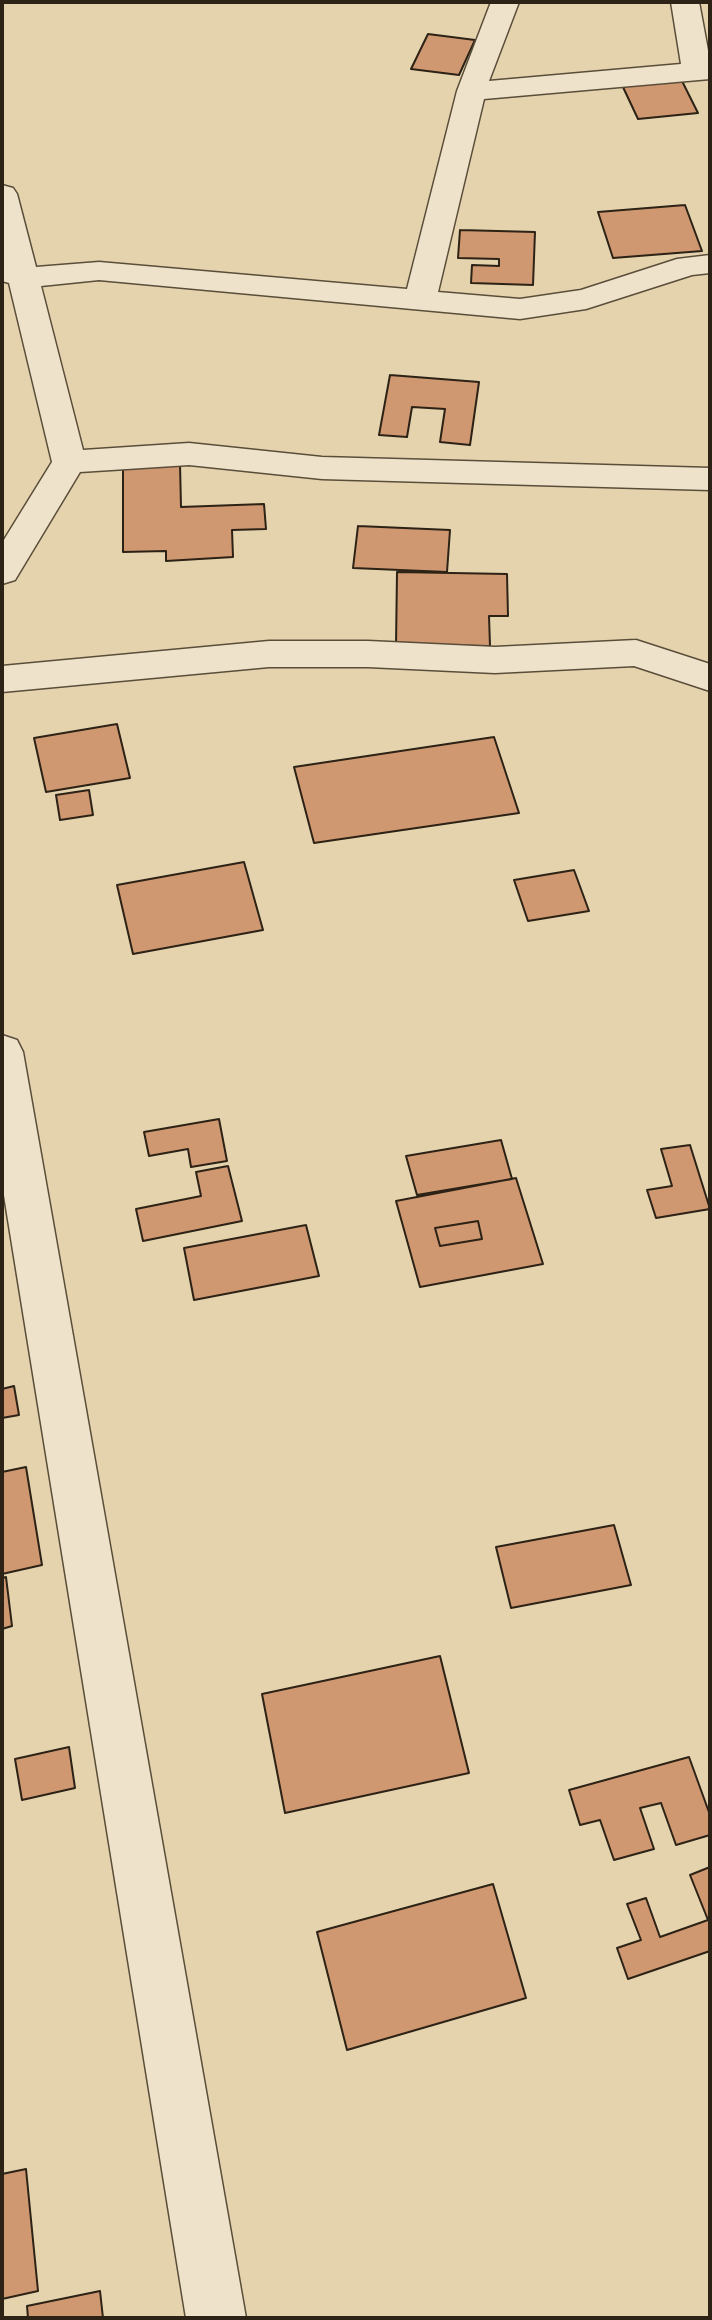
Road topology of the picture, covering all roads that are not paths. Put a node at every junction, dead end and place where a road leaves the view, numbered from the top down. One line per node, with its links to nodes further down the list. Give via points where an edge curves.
1 (505, 2): 4 (street)
2 (685, 2): 3 (street)
3 (703, 70): 4 (street)
4 (471, 91): 8 (street)
5 (2, 194): 7 (street)
6 (710, 264): 8 (street, via 688,266 586,299 520,309)
7 (13, 274): 8 (street, via 99,271); 9 (street)
8 (420, 301)
9 (69, 462): 10 (street, via 189,454 322,468); 11 (street)
10 (710, 479)
11 (2, 572)
12 (710, 678): 13 (street, via 636,653 495,660 269,654)
13 (2, 679)
14 (5, 1081): 15 (street)
15 (216, 2318)

